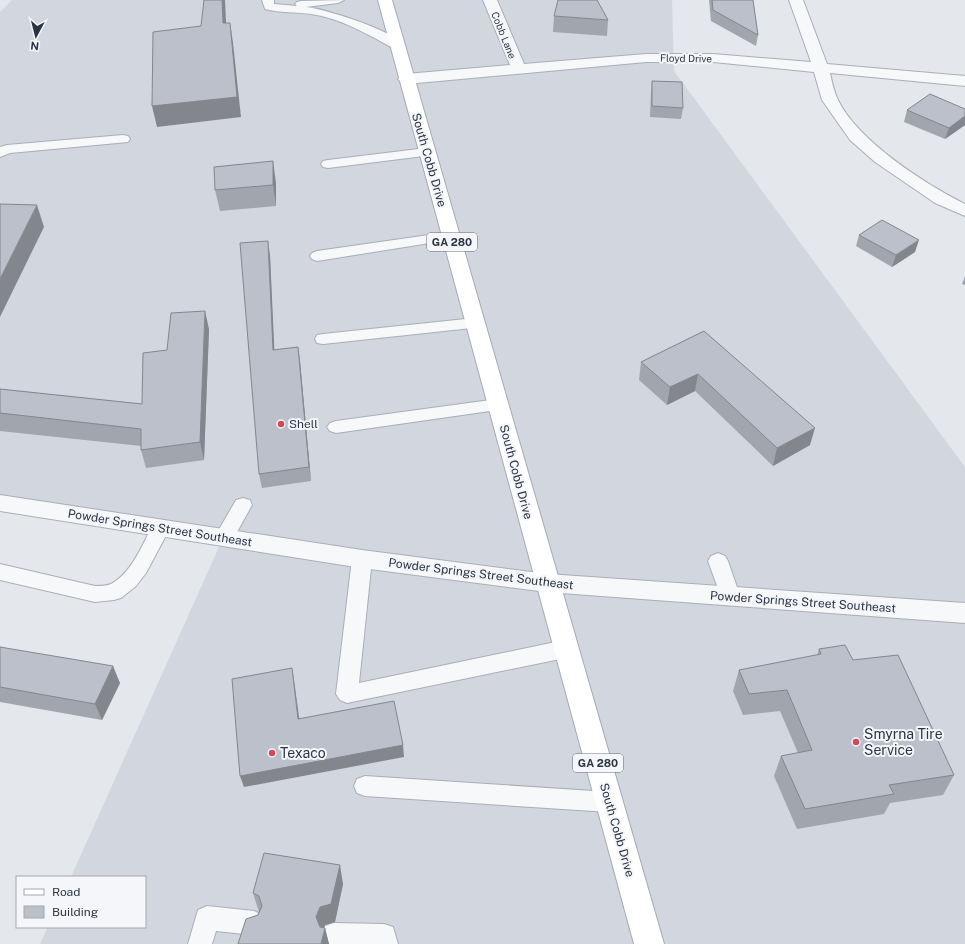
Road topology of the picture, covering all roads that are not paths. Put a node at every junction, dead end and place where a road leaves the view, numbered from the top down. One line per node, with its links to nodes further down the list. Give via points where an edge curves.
1 (338, 0): 5 (lane)
2 (385, 0): 6 (main road, South Cobb Drive / GA 280)
3 (490, 0): 8 (street, Cobb Lane)
4 (796, 0): 7 (street)
5 (267, 5): 6 (lane, via 332,16 366,28)
6 (397, 45): 9 (main road, South Cobb Drive / GA 280)
7 (821, 69): 8 (street, Floyd Drive, via 713,58 646,58); 10 (street, Floyd Drive); 15 (street, via 830,100 856,137 881,158 941,199)
8 (519, 70): 9 (street, Floyd Drive)
9 (406, 79): 12 (main road, South Cobb Drive / GA 280)
10 (965, 81)
11 (123, 138): 13 (lane, via 14,148)
12 (427, 152): 14 (lane); 16 (main road, South Cobb Drive / GA 280)
13 (0, 153)
14 (328, 164)
15 (965, 211)
16 (450, 236): 17 (lane); 18 (main road, South Cobb Drive / GA 280)
17 (317, 256)
18 (475, 323): 19 (lane); 20 (main road, South Cobb Drive / GA 280)
19 (323, 339)
20 (498, 405): 21 (lane); 29 (main road, South Cobb Drive / GA 280)
21 (336, 427)
22 (243, 505): 25 (lane)
23 (2, 506): 24 (street, Powder Springs Street Southeast)
24 (162, 528): 25 (street, Powder Springs Street Southeast); 28 (lane, via 139,568 129,581 114,592 95,594)
25 (224, 538): 26 (street, Powder Springs Street Southeast)
26 (362, 559): 29 (street, Powder Springs Street Southeast); 32 (lane, via 347,694)
27 (718, 562): 30 (lane)
28 (0, 572)
29 (547, 583): 30 (street, Powder Springs Street Southeast); 32 (main road, South Cobb Drive / GA 280)
30 (730, 596): 31 (street, Powder Springs Street Southeast)
31 (965, 613)
32 (565, 649): 34 (main road, South Cobb Drive / GA 280)
33 (365, 786): 34 (lane)
34 (609, 802): 39 (main road, South Cobb Drive / GA 280)
35 (254, 923): 37 (lane, via 207,918)
36 (334, 935): 38 (lane, via 384,936)
37 (200, 944)
38 (386, 944)
39 (649, 944)

